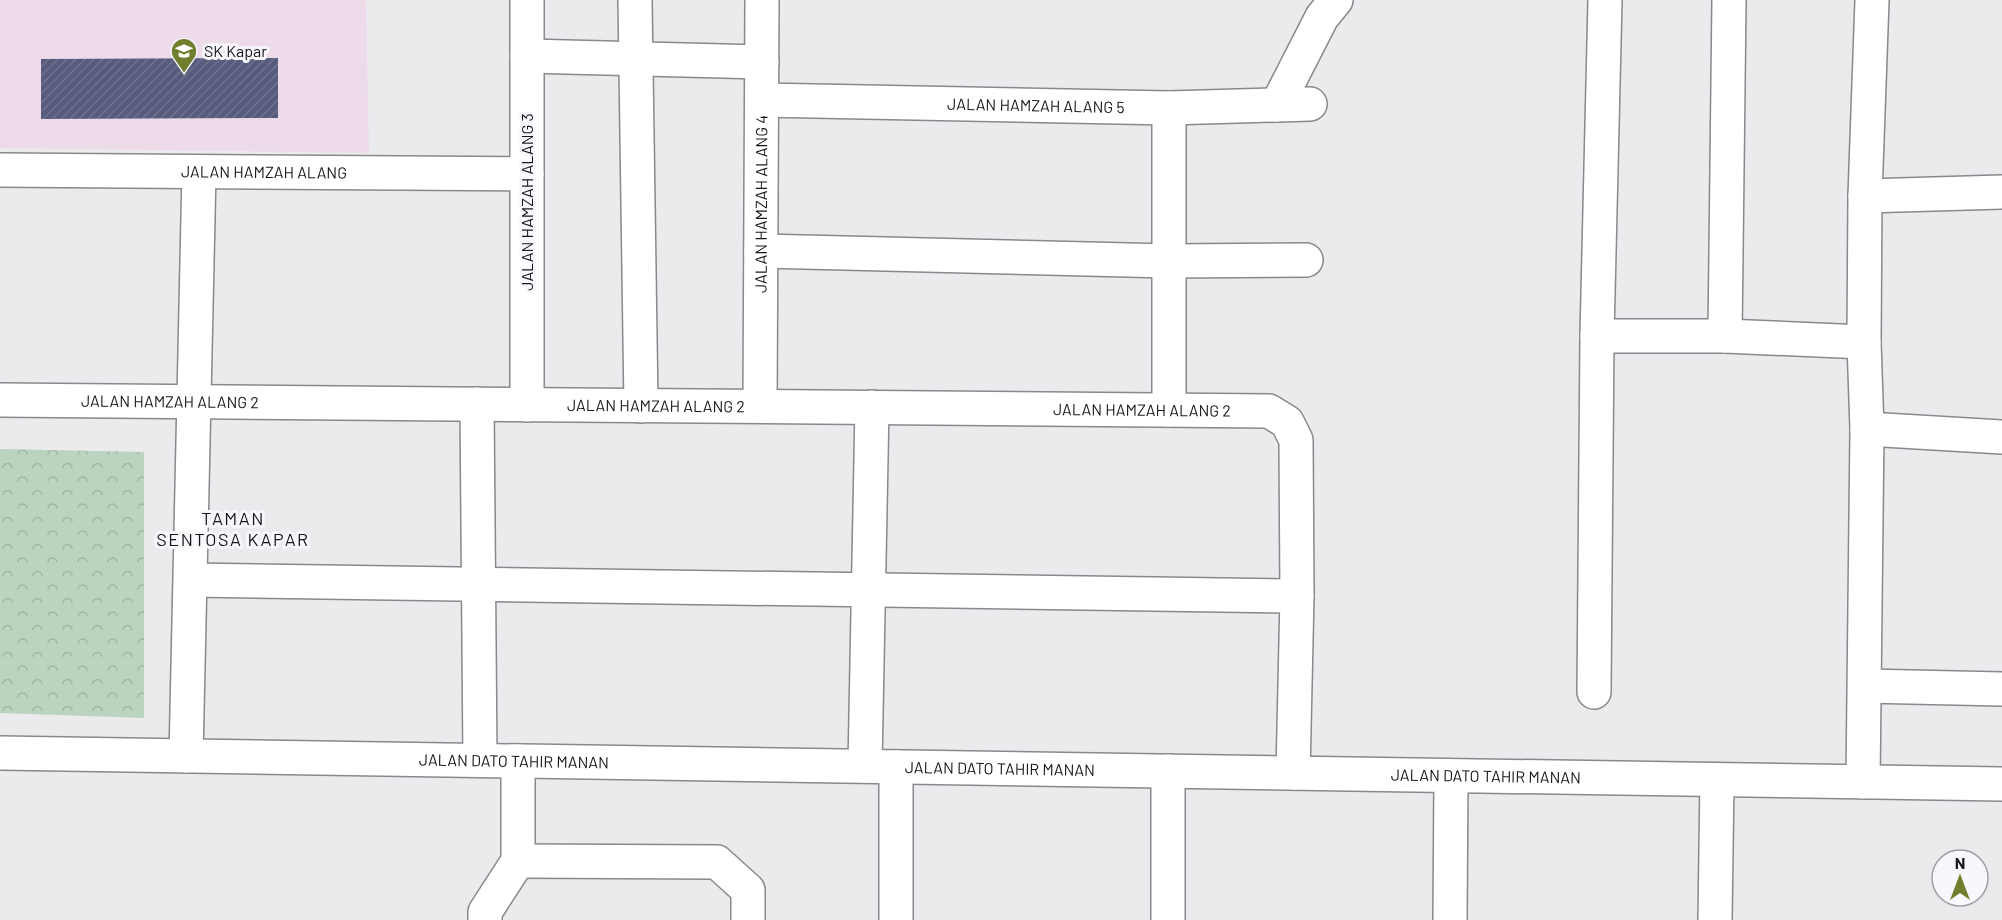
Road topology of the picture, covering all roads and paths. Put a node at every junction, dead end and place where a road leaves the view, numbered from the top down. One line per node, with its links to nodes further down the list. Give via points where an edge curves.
1 (527, 0): 8 (street, JALAN HAMZAH ALANG 3)
2 (635, 0): 9 (street)
3 (762, 0): 10 (street, JALAN HAMZAH ALANG 4)
4 (1336, 0): 12 (street, via 1322,17)
5 (1605, 0): 23 (street)
6 (1729, 0): 24 (street)
7 (1872, 0): 19 (street)
8 (527, 56): 9 (street); 17 (street, JALAN HAMZAH ALANG 3)
9 (635, 59): 10 (street); 30 (street)
10 (762, 62): 11 (street, JALAN HAMZAH ALANG 4)
11 (762, 100): 14 (street, JALAN HAMZAH ALANG 5); 20 (street, JALAN HAMZAH ALANG 4)
12 (1277, 105): 13 (street, JALAN HAMZAH ALANG 5); 14 (street, JALAN HAMZAH ALANG 5)
13 (1310, 105)
14 (1169, 108): 22 (street)
15 (0, 170): 16 (street, JALAN HAMZAH ALANG)
16 (199, 172): 17 (street, JALAN HAMZAH ALANG); 27 (street)
17 (527, 174): 29 (street, JALAN HAMZAH ALANG 3)
18 (2002, 192): 19 (street)
19 (1865, 196): 25 (street)
20 (761, 251): 22 (street); 31 (street, JALAN HAMZAH ALANG 4)
21 (1306, 260): 22 (street)
22 (1169, 261): 33 (street)
23 (1597, 336): 24 (street); 42 (street)
24 (1725, 336): 25 (street)
25 (1864, 342): 34 (street)
26 (0, 400): 27 (street, JALAN HAMZAH ALANG 2)
27 (194, 402): 28 (street, JALAN HAMZAH ALANG 2); 36 (street)
28 (477, 404): 29 (street, JALAN HAMZAH ALANG 2); 37 (street)
29 (527, 405): 30 (street, JALAN HAMZAH ALANG 2)
30 (641, 406): 31 (street, JALAN HAMZAH ALANG 2)
31 (760, 406): 32 (street, JALAN HAMZAH ALANG 2)
32 (872, 407): 33 (street, JALAN HAMZAH ALANG 2); 38 (street)
33 (1169, 410): 39 (street, JALAN HAMZAH ALANG 2, via 1269,411 1287,422 1296,440)
34 (1867, 429): 35 (street); 40 (street)
35 (2002, 437)
36 (190, 580): 37 (street); 44 (street)
37 (478, 583): 38 (street); 45 (street)
38 (868, 591): 39 (street); 47 (street)
39 (1297, 596): 49 (street)
40 (1865, 686): 41 (street); 52 (street)
41 (2002, 689)
42 (1594, 692)
43 (0, 753): 44 (street, JALAN DATO TAHIR MANAN)
44 (186, 756): 45 (street, JALAN DATO TAHIR MANAN)
45 (480, 760): 46 (street, JALAN DATO TAHIR MANAN)
46 (518, 761): 47 (street, JALAN DATO TAHIR MANAN); 54 (street)
47 (881, 767): 48 (street, JALAN DATO TAHIR MANAN); 57 (street)
48 (1168, 771): 49 (street, JALAN DATO TAHIR MANAN); 58 (street)
49 (1293, 773): 50 (street, JALAN DATO TAHIR MANAN)
50 (1451, 776): 51 (street, JALAN DATO TAHIR MANAN); 59 (street)
51 (1717, 780): 52 (street, JALAN DATO TAHIR MANAN); 60 (street)
52 (1863, 782): 53 (street, JALAN DATO TAHIR MANAN)
53 (2002, 784)
54 (518, 861): 55 (street, via 484,912); 56 (street, via 717,862 748,890)
55 (485, 920)
56 (748, 920)
57 (896, 920)
58 (1168, 920)
59 (1450, 920)
60 (1715, 920)

